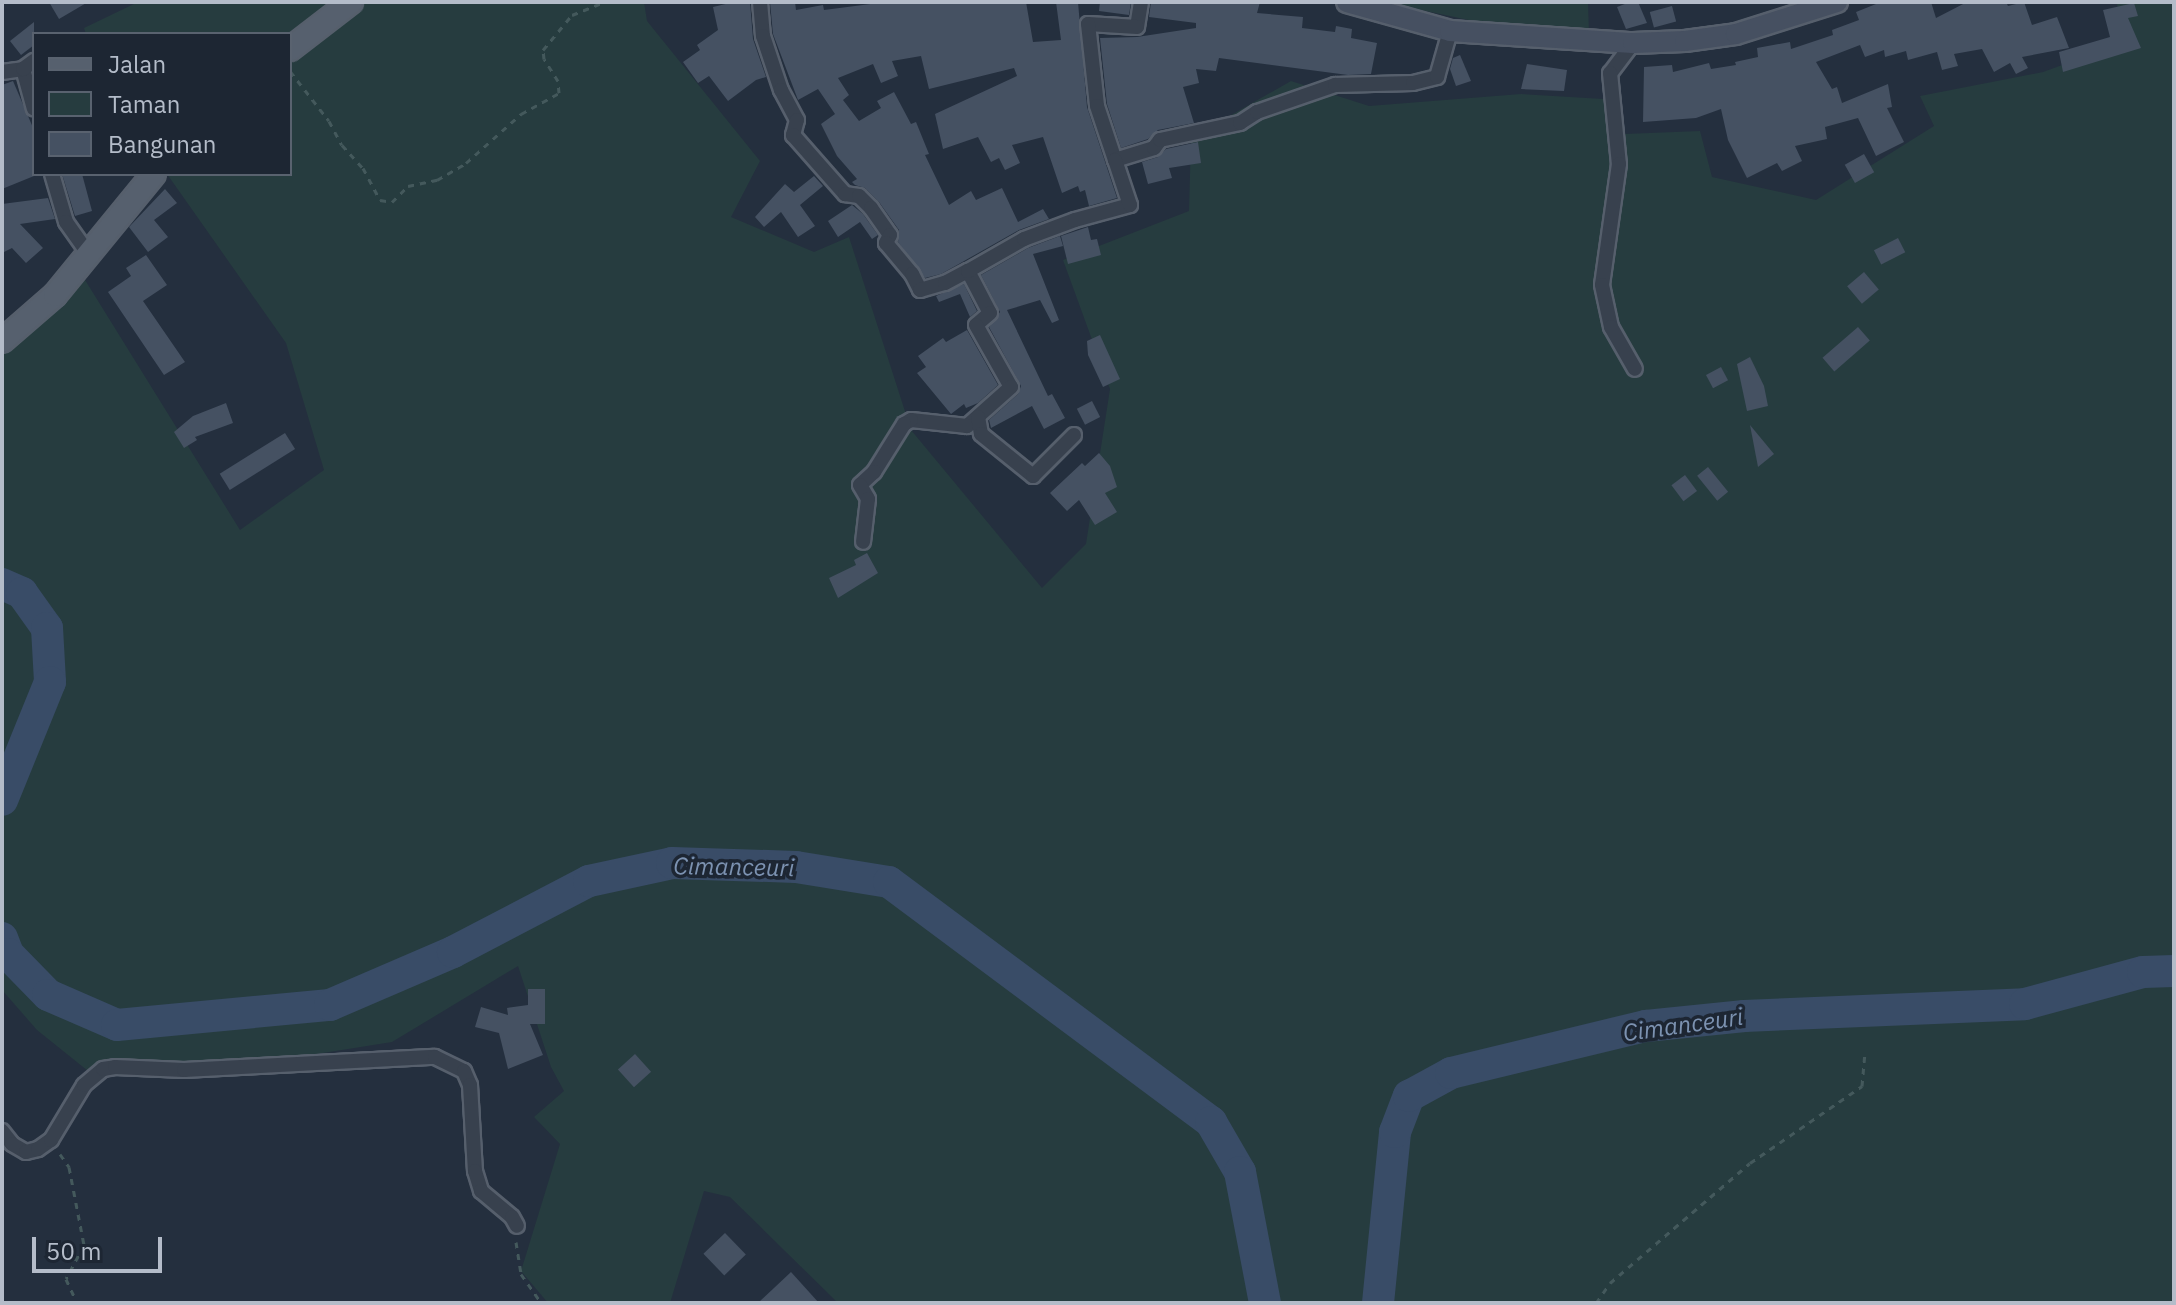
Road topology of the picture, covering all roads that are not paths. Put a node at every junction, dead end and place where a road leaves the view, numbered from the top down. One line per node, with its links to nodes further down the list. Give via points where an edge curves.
1 (351, 2): 8 (main road)
2 (760, 2): 16 (street, via 763,36 797,120 793,135 845,194 859,196 871,208 890,235 886,243 920,290)
3 (1141, 2): 12 (street, via 1137,27 1088,24 1097,106)
4 (1347, 2): 6 (street)
5 (1837, 2): 7 (street, via 1736,34)
6 (1450, 31): 7 (street); 12 (street, via 1437,77 1413,83 1335,85 1240,123 1160,140 1154,148)
7 (1633, 43): 18 (street, via 1610,73 1619,164 1602,285 1611,327)
8 (292, 47)
9 (28, 65): 10 (street); 11 (street)
10 (2, 72)
11 (32, 94)
12 (1115, 160): 16 (street, via 1130,205 1024,239)
13 (53, 176): 15 (street, via 66,222)
14 (152, 176): 15 (main road)
15 (90, 256): 17 (main road)
16 (968, 271): 19 (street, via 990,313 976,325 1011,387)
17 (2, 341)
18 (1635, 369)
19 (978, 417): 20 (street, via 981,434 1033,476); 21 (street, via 967,426 911,420 904,424 860,485 868,499)
20 (1074, 435)
21 (863, 542)
22 (2, 1131): 23 (street, via 26,1152 38,1149 51,1140 84,1085 103,1069 435,1057 464,1071 481,1191)
23 (517, 1226)

